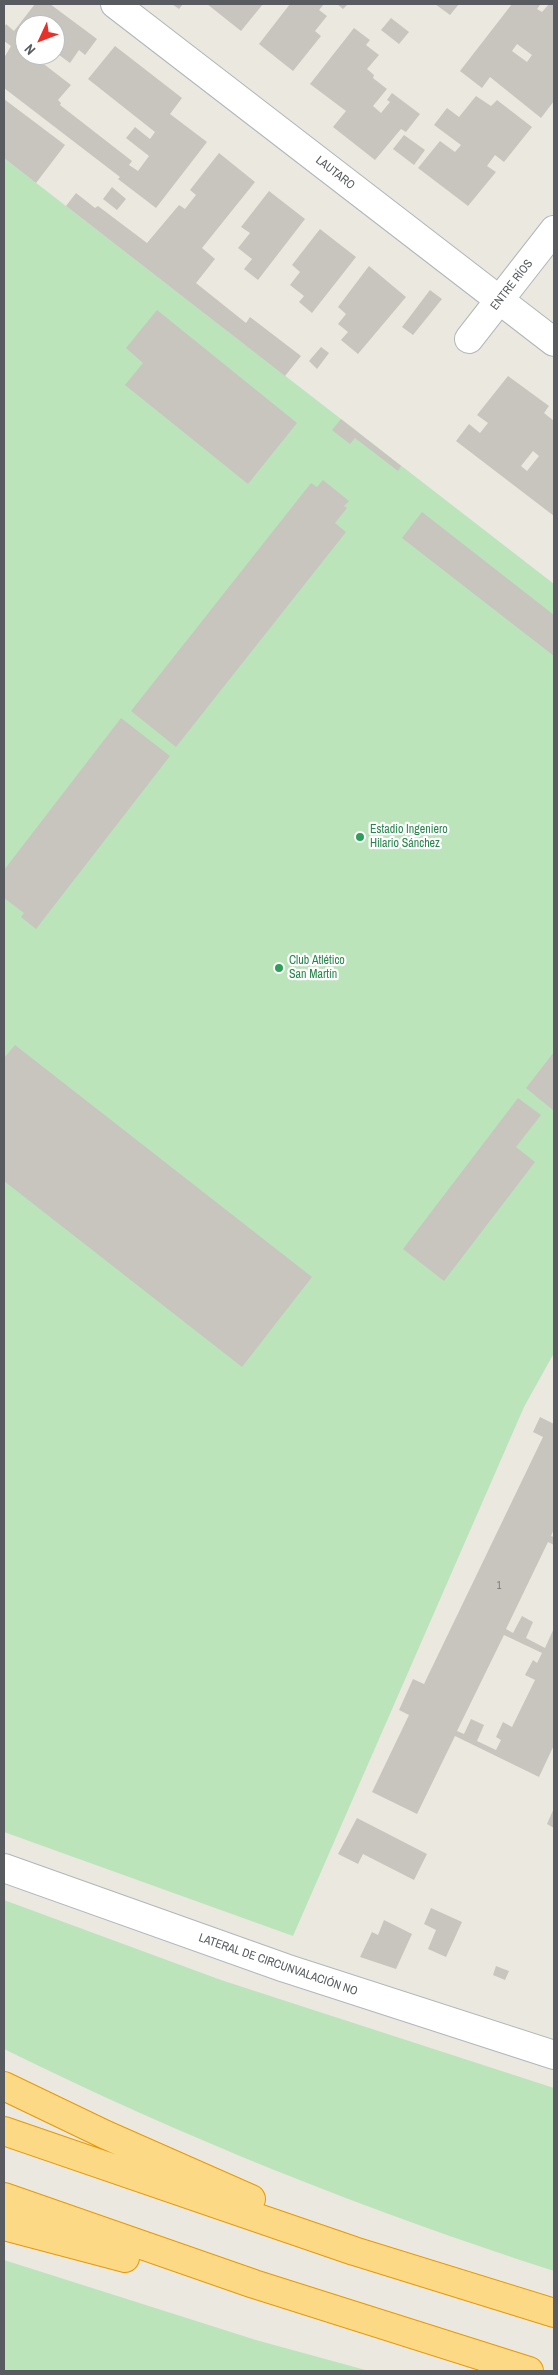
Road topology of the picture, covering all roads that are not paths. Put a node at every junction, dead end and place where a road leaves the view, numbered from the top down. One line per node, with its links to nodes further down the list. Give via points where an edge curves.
1 (115, 4): 3 (street, LAUTARO)
2 (554, 230): 3 (street, ENTRE RÍOS)
3 (500, 300): 4 (street, ENTRE RÍOS); 5 (street, LAUTARO)
4 (468, 339)
5 (554, 342)
6 (4, 1868): 7 (street, LATERAL DE CIRCUNVALACIÓN NO, via 285,1968)
7 (554, 2055)
8 (4, 2086): 12 (highway, via 106,2135)
9 (4, 2131): 12 (highway)
10 (4, 2197): 14 (highway, via 148,2249)
11 (4, 2226): 14 (highway)
12 (418, 2271): 13 (highway)
13 (554, 2313)
14 (389, 2328): 15 (highway)
15 (529, 2371)

